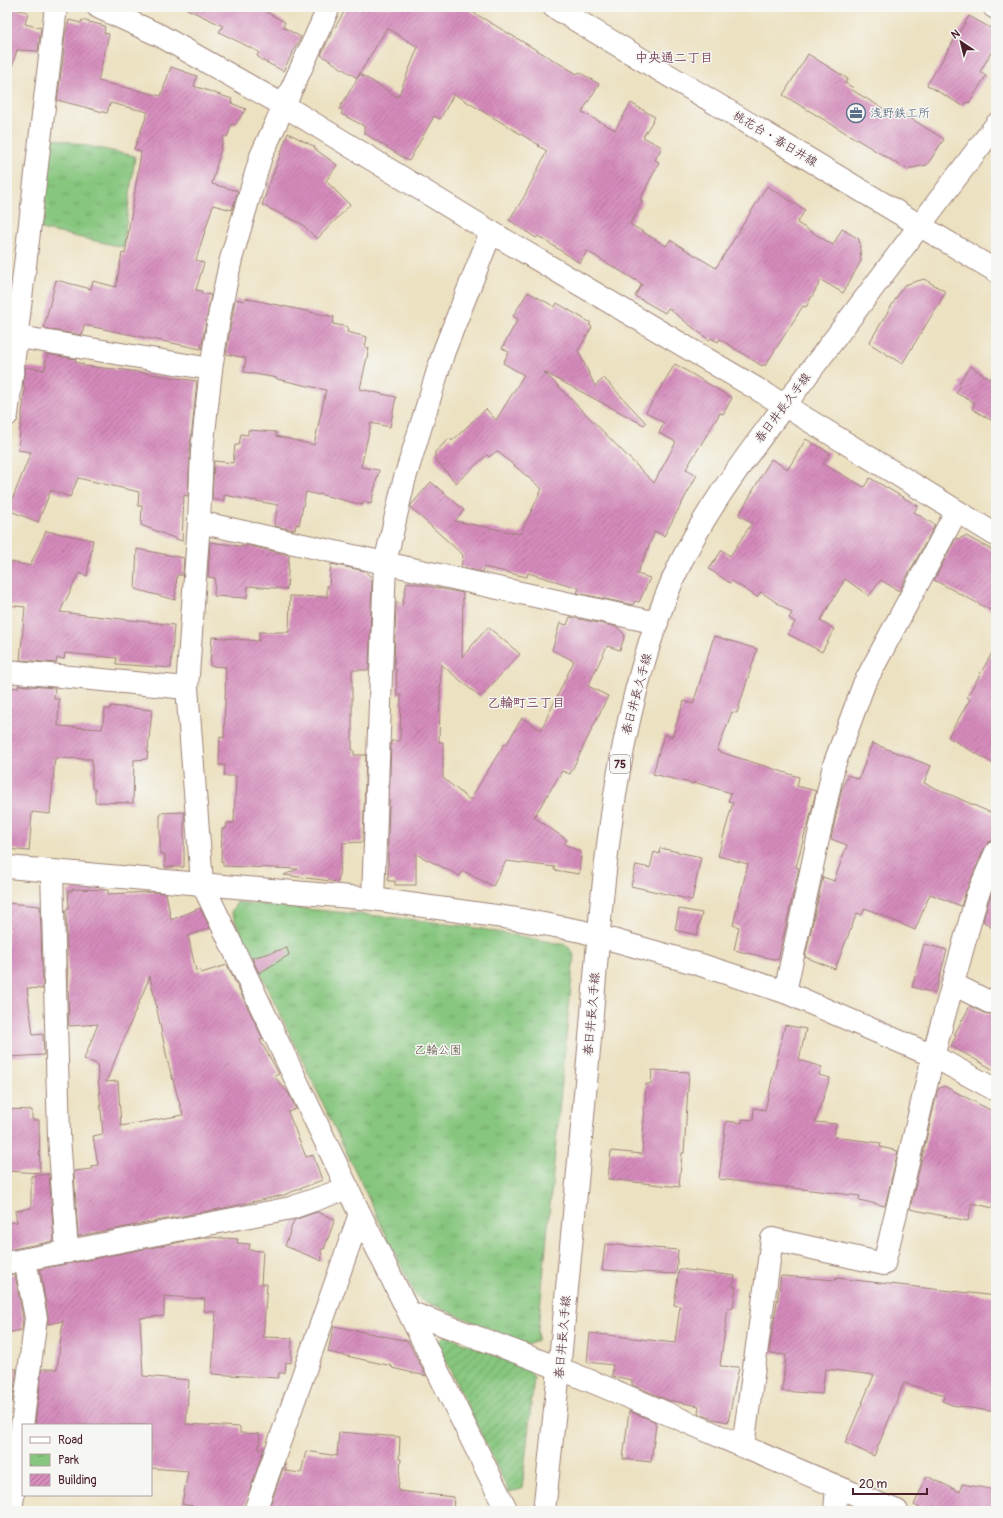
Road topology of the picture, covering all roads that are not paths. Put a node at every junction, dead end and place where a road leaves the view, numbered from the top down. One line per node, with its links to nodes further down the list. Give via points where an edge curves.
1 (56, 7): 10 (street)
2 (98, 7): 5 (street, via 161,36)
3 (329, 7): 5 (street)
4 (554, 7): 7 (street, 桃花台・春日井線)
5 (284, 105): 8 (street); 11 (street, via 261,156 248,196 231,259)
6 (996, 124): 7 (street, 春日井長久手線 / 75)
7 (920, 225): 9 (street, 桃花台・春日井線); 12 (street, 春日井長久手線 / 75)
8 (491, 232): 12 (street); 17 (street, via 444,351 404,481)
9 (996, 271)
10 (11, 336): 11 (street); 13 (street)
11 (211, 369): 15 (street, via 202,451)
12 (784, 406): 14 (street); 18 (street, 春日井長久手線 / 75, via 732,476 692,541 674,578)
13 (7, 415)
14 (956, 512): 16 (street); 28 (street, via 864,684 834,765)
15 (199, 522): 17 (street); 20 (street)
16 (996, 535)
17 (385, 563): 18 (street); 25 (street)
18 (657, 623): 26 (street, 春日井長久手線 / 75, via 636,690 622,750 609,836)
19 (7, 671): 20 (street)
20 (187, 688): 24 (street)
21 (996, 852): 27 (street, via 977,896)
22 (7, 866): 23 (street)
23 (52, 871): 24 (street); 34 (street, via 59,1136)
24 (202, 883): 25 (street); 32 (street)
25 (374, 899): 26 (street, via 517,919 581,931)
26 (599, 937): 28 (street, via 698,964); 37 (street, 春日井長久手線 / 75)
27 (952, 984): 29 (street, via 989,1002); 30 (street)
28 (785, 992): 30 (street)
29 (996, 998)
30 (933, 1056): 31 (street); 40 (street, via 884,1264 772,1239)
31 (996, 1090)
32 (348, 1188): 33 (street); 34 (street, via 291,1208)
33 (360, 1214): 36 (street); 43 (street)
34 (67, 1252): 35 (street)
35 (16, 1261): 38 (street, via 36,1318)
36 (409, 1312): 37 (street); 44 (street)
37 (560, 1368): 40 (street); 45 (street, 春日井長久手線 / 75)
38 (22, 1424)
39 (22, 1426): 42 (street)
40 (743, 1446): 41 (street)
41 (837, 1487): 46 (street); 47 (street)
42 (11, 1511)
43 (255, 1511)
44 (507, 1511)
45 (544, 1511)
46 (835, 1511)
47 (897, 1511)

